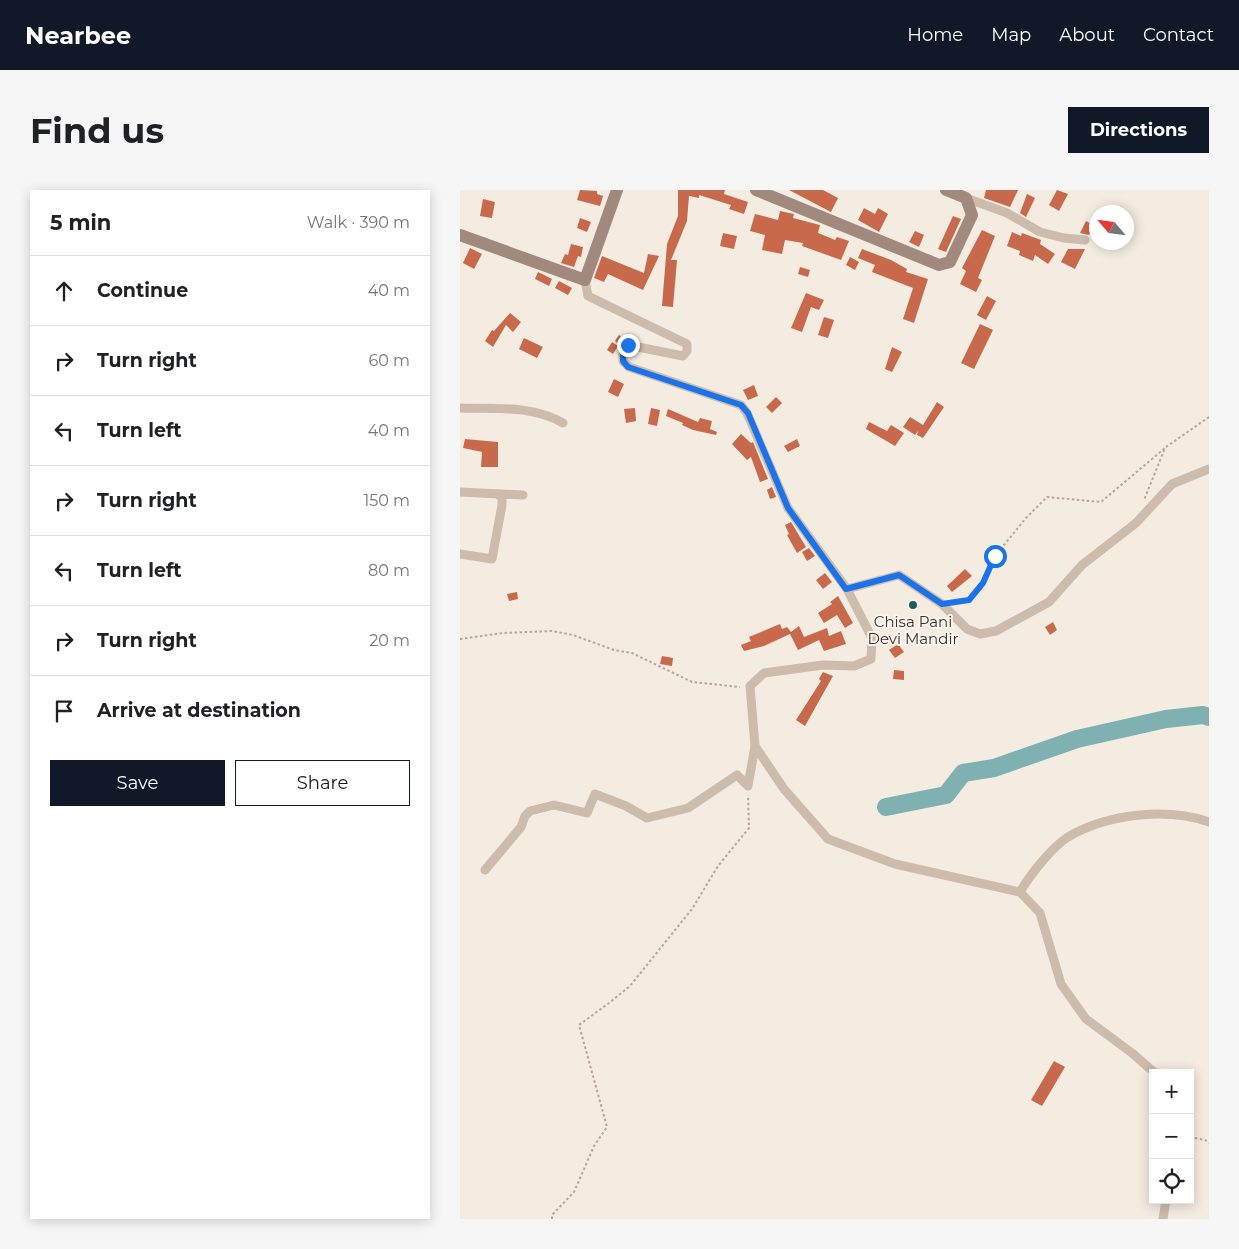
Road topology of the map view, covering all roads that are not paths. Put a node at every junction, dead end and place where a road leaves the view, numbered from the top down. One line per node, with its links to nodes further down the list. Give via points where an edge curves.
1 (617, 190): 7 (street)
2 (756, 190): 4 (street, via 939,265 950,262 972,215)
3 (946, 190): 4 (street)
4 (966, 198): 6 (street, via 1007,213 1040,232)
5 (460, 235): 7 (street)
6 (1085, 240)
7 (585, 280): 15 (street, via 588,296 687,344 687,351 682,356 628,345 623,352 623,361 628,367 741,405 748,413 788,508)
8 (460, 408): 9 (street, via 544,413)
9 (563, 423)
10 (1209, 469): 15 (street, via 1172,484 1136,523 1082,565 1049,602 996,630 980,634 967,629 942,604 899,575)
11 (460, 492): 12 (street)
12 (498, 494): 13 (street); 14 (street, via 502,504 492,558)
13 (522, 495)
14 (460, 554)
15 (846, 589): 16 (street, via 872,638 871,659 854,666 823,665 764,673 750,686)
16 (755, 746): 18 (street, via 748,786 738,775 688,808 647,818 595,794 587,813 554,805 530,811 521,827); 19 (street, via 784,789 828,839 895,864)
17 (1209, 822): 19 (street, via 1162,813 1132,816 1098,826 1067,838 1030,876)
18 (485, 870)
19 (1020, 892): 20 (street, via 1040,913 1061,984 1086,1019)
20 (1150, 1069)
21 (1165, 1204): 22 (street)
22 (1163, 1219)

